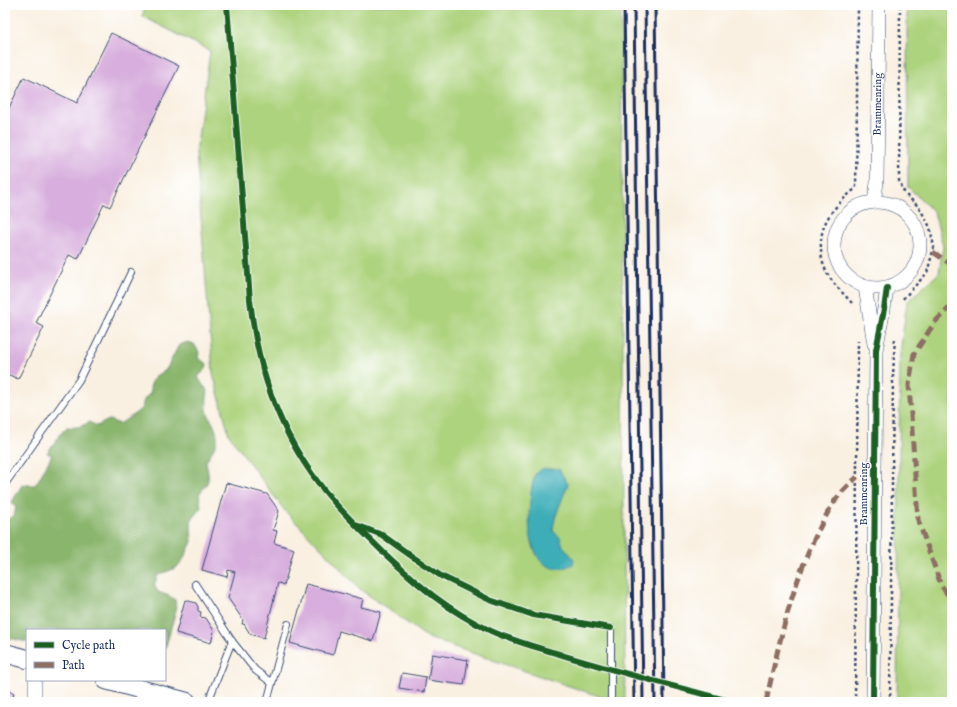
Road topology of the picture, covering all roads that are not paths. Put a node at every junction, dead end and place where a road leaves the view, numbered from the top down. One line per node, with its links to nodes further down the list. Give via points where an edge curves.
1 (879, 5): 2 (street, Brammenring, via 877,183)
2 (874, 202): 4 (street, via 858,206 847,214 839,223 835,236 834,252 839,266 856,284); 5 (street, via 890,204 904,212 918,232 919,253 914,267 905,278)
3 (131, 272): 7 (lane, via 79,380)
4 (865, 287): 5 (street); 6 (street, Brammenring)
5 (886, 288): 6 (street, Brammenring)
6 (876, 350): 22 (street, Brammenring)
7 (5, 484)
8 (195, 584): 11 (lane)
9 (288, 624): 16 (lane)
10 (611, 628): 21 (lane)
11 (232, 641): 16 (lane, via 255,670); 19 (lane)
12 (5, 652): 13 (main road)
13 (26, 659)
14 (35, 681): 17 (street)
15 (110, 681): 18 (main road)
16 (272, 683): 20 (lane)
17 (35, 702)
18 (187, 702)
19 (208, 702)
20 (267, 702)
21 (611, 702)
22 (873, 702)

